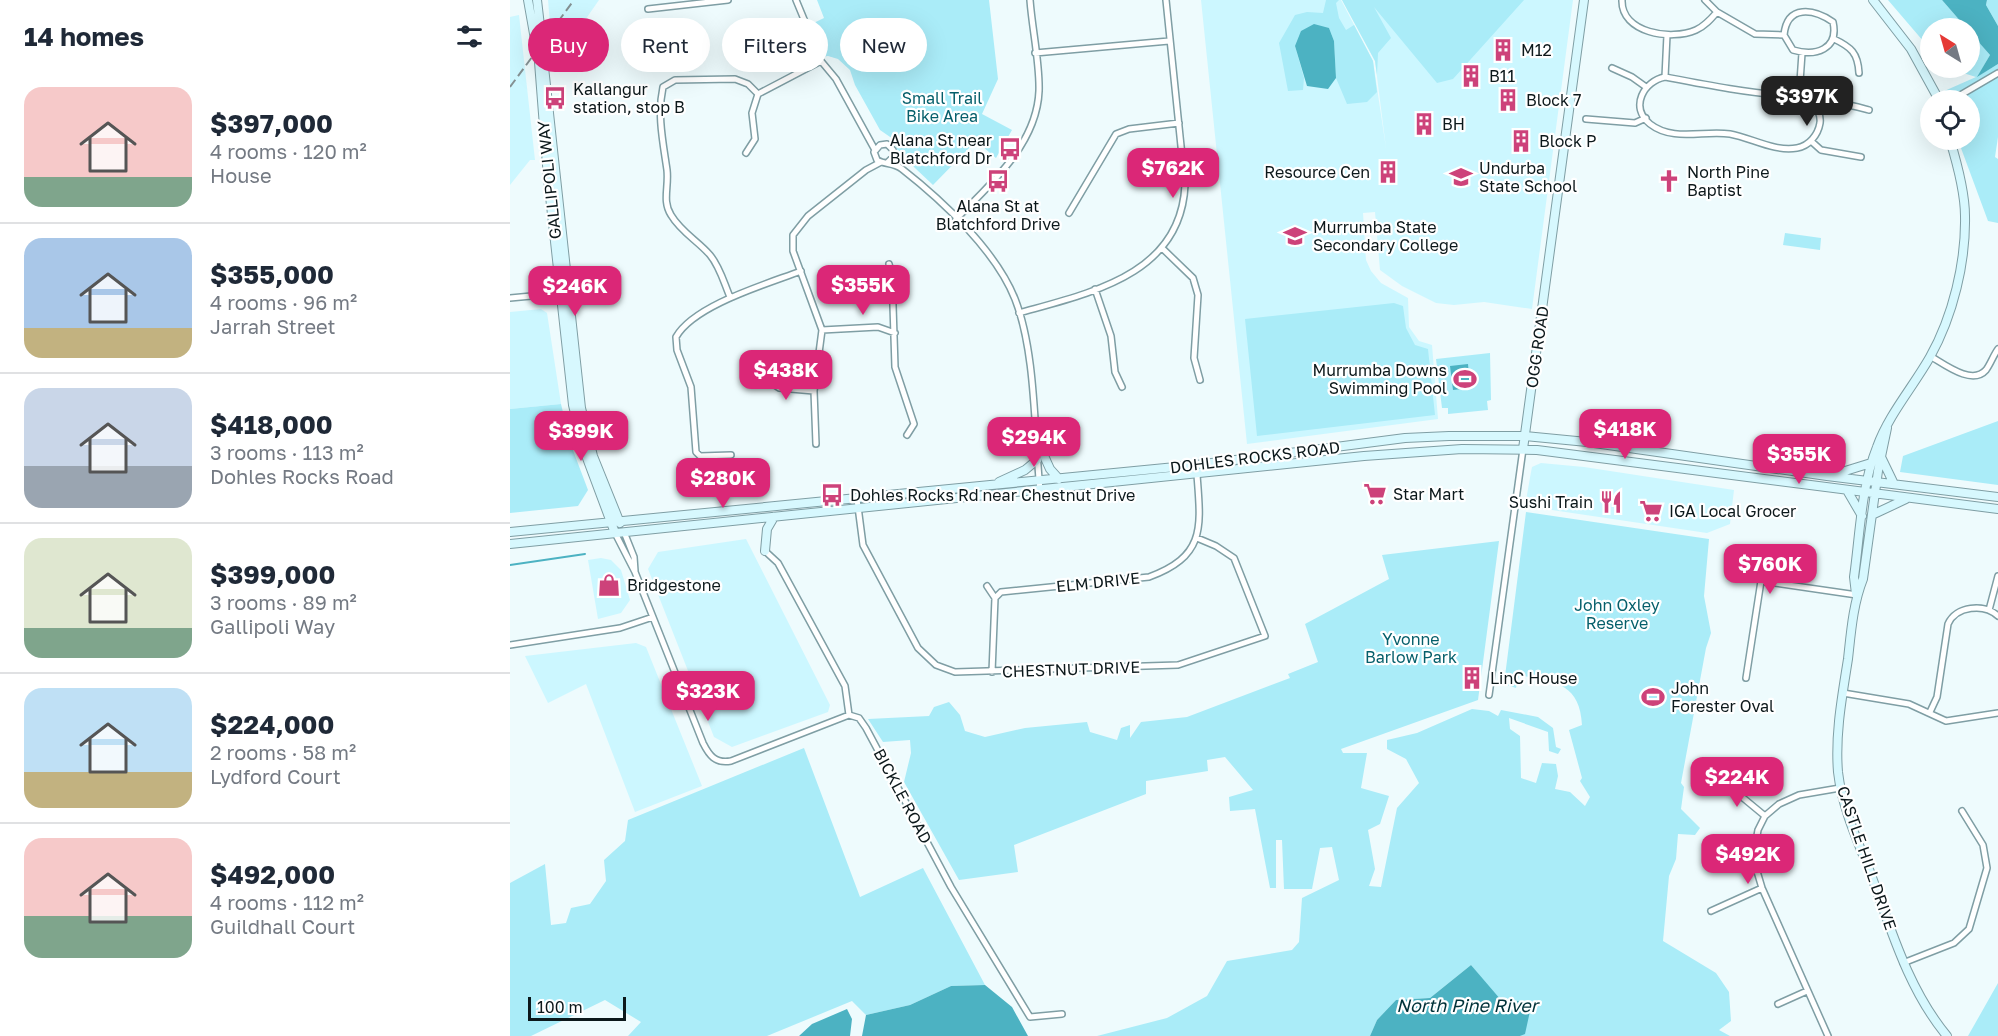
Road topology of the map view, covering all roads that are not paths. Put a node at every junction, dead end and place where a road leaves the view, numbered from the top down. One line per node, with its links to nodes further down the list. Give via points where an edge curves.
1 (528, 0): 51 (main road, GALLIPOLI WAY, via 539,62)
2 (537, 0): 51 (main road, GALLIPOLI WAY)
3 (728, 0): 11 (street)
4 (796, 0): 13 (street)
5 (1030, 0): 18 (street)
6 (1166, 0): 17 (street)
7 (1584, 0): 65 (main road, OGG ROAD)
8 (1622, 0): 14 (street, via 1623,13 1632,24)
9 (1705, 0): 12 (street)
10 (1873, 0): 25 (main road, via 1911,49)
11 (648, 9)
12 (1717, 12): 14 (street, via 1693,32); 15 (street, via 1755,34)
13 (803, 18)
14 (1667, 35): 23 (street)
15 (1784, 35): 16 (street, via 1790,19 1811,11 1833,22); 19 (street, via 1793,50)
16 (1834, 39): 19 (street, via 1826,50); 21 (street, via 1851,47 1858,59)
17 (1169, 40): 18 (street); 33 (street)
18 (1035, 53): 46 (street, via 1039,92 1034,119 1020,147 997,177)
19 (1802, 53): 28 (street)
20 (1612, 68): 24 (street)
21 (1859, 73)
22 (1998, 73): 26 (street)
23 (1665, 77): 24 (street); 28 (street)
24 (1646, 87): 31 (street, via 1640,102)
25 (1934, 90)
26 (1970, 90)
27 (758, 94): 34 (street, via 821,61); 38 (street, via 752,113 755,139); 52 (street, via 735,79 675,80 663,87 660,128 667,173 665,206 680,228 710,255)
28 (1798, 96): 29 (street)
29 (1815, 107): 30 (street, via 1841,103); 35 (street, via 1821,118)
30 (1869, 110)
31 (1646, 118): 32 (street, via 1635,123); 35 (street, via 1650,124 1686,135 1729,134 1798,148)
32 (1586, 119)
33 (1179, 123): 45 (street, via 1116,134); 47 (street, via 1185,200)
34 (869, 135): 36 (street); 39 (street)
35 (1810, 141): 41 (street, via 1821,150)
36 (882, 144): 39 (street); 40 (street, via 891,147)
37 (1952, 150): 58 (main road, via 1965,215 1960,269 1944,326)
38 (746, 153)
39 (874, 153): 42 (street); 44 (street)
40 (893, 154): 42 (street); 43 (street)
41 (1861, 157)
42 (884, 162): 43 (street); 44 (street)
43 (901, 168): 46 (street)
44 (866, 170): 49 (street, via 796,229 792,247)
45 (1069, 213)
46 (956, 219): 54 (street, via 995,262)
47 (1163, 249): 50 (street, via 1142,267); 60 (street, via 1193,278 1198,294 1194,358)
48 (889, 264): 56 (street)
49 (801, 271): 52 (street); 55 (street)
50 (1095, 290): 54 (street); 61 (street, via 1111,336 1115,372)
51 (564, 293): 53 (street); 92 (main road, GALLIPOLI WAY, via 575,416)
52 (729, 297): 69 (street, via 684,326 676,338 691,387 696,452 700,456)
53 (510, 298)
54 (1019, 313): 66 (street)
55 (822, 330): 56 (street, via 878,327); 62 (street)
56 (895, 333): 64 (street, via 895,367 914,424)
57 (1998, 349): 58 (street, via 1984,371 1974,376)
58 (1930, 357): 63 (main road)
59 (767, 380): 62 (street, via 779,388)
60 (1200, 380)
61 (1122, 387)
62 (814, 391): 67 (street)
63 (1887, 428): 70 (main road, CASTLE HILL DRIVE); 72 (main road, CASTLE HILL DRIVE)
64 (907, 435)
65 (1525, 436): 68 (main road, OGG ROAD); 74 (main road, DOHLES ROCKS ROAD); 75 (main road, DOHLES ROCKS ROAD, via 1405,438 1254,459)
66 (1036, 438): 71 (street); 75 (main road, via 1050,470)
67 (816, 444)
68 (1523, 449): 73 (main road, DOHLES ROCKS ROAD, via 1416,451); 81 (main road, DOHLES ROCKS ROAD); 111 (street, OGG ROAD)
69 (731, 455)
70 (1881, 457): 77 (main road, CASTLE HILL DRIVE); 78 (main road)
71 (1037, 460): 79 (street); 80 (main road, via 1025,470)
72 (1871, 463): 74 (main road); 76 (main road, CASTLE HILL DRIVE)
73 (1197, 475): 79 (main road, DOHLES ROCKS ROAD); 96 (street)
74 (1827, 476): 76 (main road, DOHLES ROCKS ROAD)
75 (1059, 479): 79 (main road, DOHLES ROCKS ROAD)
76 (1867, 481): 77 (main road, DOHLES ROCKS ROAD); 82 (main road, CASTLE HILL DRIVE)
77 (1876, 482): 78 (main road, DOHLES ROCKS ROAD); 83 (main road, CASTLE HILL DRIVE)
78 (1894, 484): 84 (main road, DOHLES ROCKS ROAD)
79 (1039, 485): 80 (main road, DOHLES ROCKS ROAD); 87 (main road, DOHLES ROCKS ROAD)
80 (989, 486): 85 (main road, DOHLES ROCKS ROAD)
81 (1848, 492): 82 (main road, DOHLES ROCKS ROAD); 90 (main road)
82 (1865, 494): 83 (main road, DOHLES ROCKS ROAD); 90 (main road, CASTLE HILL DRIVE)
83 (1874, 495): 86 (main road, DOHLES ROCKS ROAD); 89 (main road, CASTLE HILL DRIVE)
84 (1998, 497)
85 (857, 499): 87 (street, CHESTNUT DRIVE); 92 (main road, DOHLES ROCKS ROAD)
86 (1906, 499): 88 (main road, DOHLES ROCKS ROAD); 89 (main road)
87 (858, 508): 91 (main road, DOHLES ROCKS ROAD); 108 (street, CHESTNUT DRIVE, via 863,545 918,648 936,665 955,672)
88 (1998, 509)
89 (1872, 515): 102 (main road, CASTLE HILL DRIVE)
90 (1862, 516): 102 (main road, CASTLE HILL DRIVE, via 1854,577)
91 (774, 517): 94 (main road, DOHLES ROCKS ROAD); 98 (main road, via 767,529)
92 (614, 521): 93 (main road, DOHLES ROCKS ROAD); 94 (main road, GALLIPOLI WAY); 95 (main road, GALLIPOLI WAY)
93 (510, 532)
94 (624, 532): 95 (main road, DOHLES ROCKS ROAD); 99 (street, via 634,557)
95 (615, 533): 97 (main road, DOHLES ROCKS ROAD); 99 (street)
96 (1197, 538): 103 (street, ELM DRIVE, via 1172,568 1149,576 1001,592); 108 (street, CHESTNUT DRIVE, via 1234,558 1265,636 1178,665)
97 (510, 544)
98 (765, 551): 114 (street, via 778,563 844,684)
99 (635, 572): 106 (street)
100 (1998, 576): 104 (street)
101 (987, 586): 103 (street)
102 (1857, 596): 109 (street, via 1761,581); 110 (main road, CASTLE HILL DRIVE)
103 (995, 598): 108 (street)
104 (1989, 610): 105 (street); 112 (street, via 1965,609 1950,620 1937,698)
105 (1998, 616)
106 (653, 617): 107 (street, via 620,628); 114 (street, via 706,747 716,760 739,758)
107 (510, 645)
108 (992, 672)
109 (1746, 678)
110 (1843, 693): 112 (street, via 1909,704); 116 (main road, CASTLE HILL DRIVE, via 1837,742)
111 (1489, 695)
112 (1930, 712): 113 (street, via 1952,721)
113 (1998, 713)
114 (849, 715): 124 (street, BICKLE ROAD, via 859,718 866,728 951,887 1030,1017)
115 (1730, 780): 118 (street, via 1742,797)
116 (1840, 788): 118 (street, via 1789,798); 121 (main road, CASTLE HILL DRIVE)
117 (1962, 812): 121 (street, via 1983,845 1987,868 1969,929 1954,943)
118 (1765, 816): 119 (street, via 1754,843 1753,858)
119 (1762, 888): 120 (street); 122 (street)
120 (1711, 911)
121 (1903, 963): 126 (main road, CASTLE HILL DRIVE, via 1927,1011)
122 (1807, 991): 123 (street); 125 (street)
123 (1778, 1004)
124 (1062, 1014)
125 (1828, 1036)
126 (1947, 1036)

